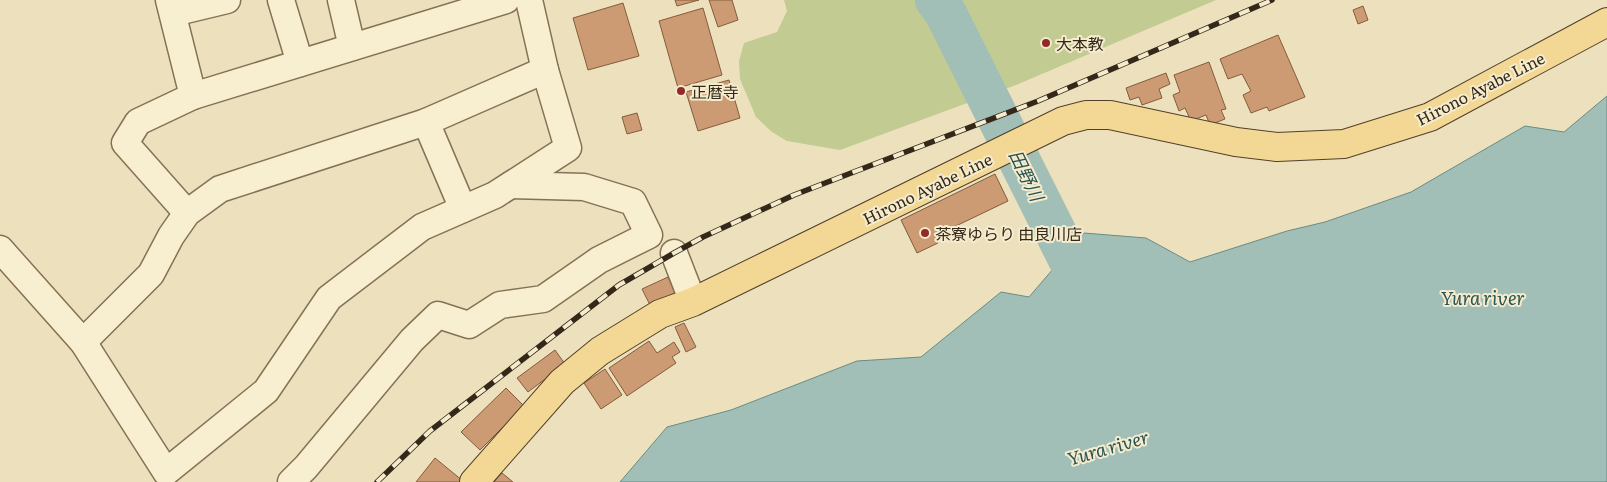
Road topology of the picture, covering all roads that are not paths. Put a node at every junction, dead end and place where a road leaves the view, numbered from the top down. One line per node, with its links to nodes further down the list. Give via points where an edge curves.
1 (227, 0): 6 (street)
2 (282, 0): 10 (street)
3 (341, 0): 9 (street)
4 (506, 0): 7 (street)
5 (529, 0): 11 (street)
6 (171, 6): 12 (street)
7 (466, 6): 9 (street)
8 (1607, 22): 19 (main road, Hirono Ayabe Line, via 1430,117 1344,144 1276,147 1236,142 1110,115 1086,115 1063,122)
9 (352, 47): 10 (street)
10 (300, 63): 12 (street)
11 (545, 70): 13 (street); 14 (street, via 568,148)
12 (193, 96): 16 (street, via 138,122 125,143)
13 (426, 122): 15 (street); 16 (street, via 220,189)
14 (511, 185): 15 (street); 22 (street, via 584,187 633,202 649,235 599,260 543,299 500,305 469,325 438,315 412,340)
15 (463, 209): 21 (street, via 422,227 329,298 266,391)
16 (187, 213): 20 (street, via 151,274)
17 (0, 249): 20 (street)
18 (674, 252): 19 (street)
19 (693, 302): 23 (main road, Hirono Ayabe Line, via 660,314 600,351 562,382)
20 (83, 342): 21 (street)
21 (167, 477)
22 (291, 482)
23 (474, 482)

